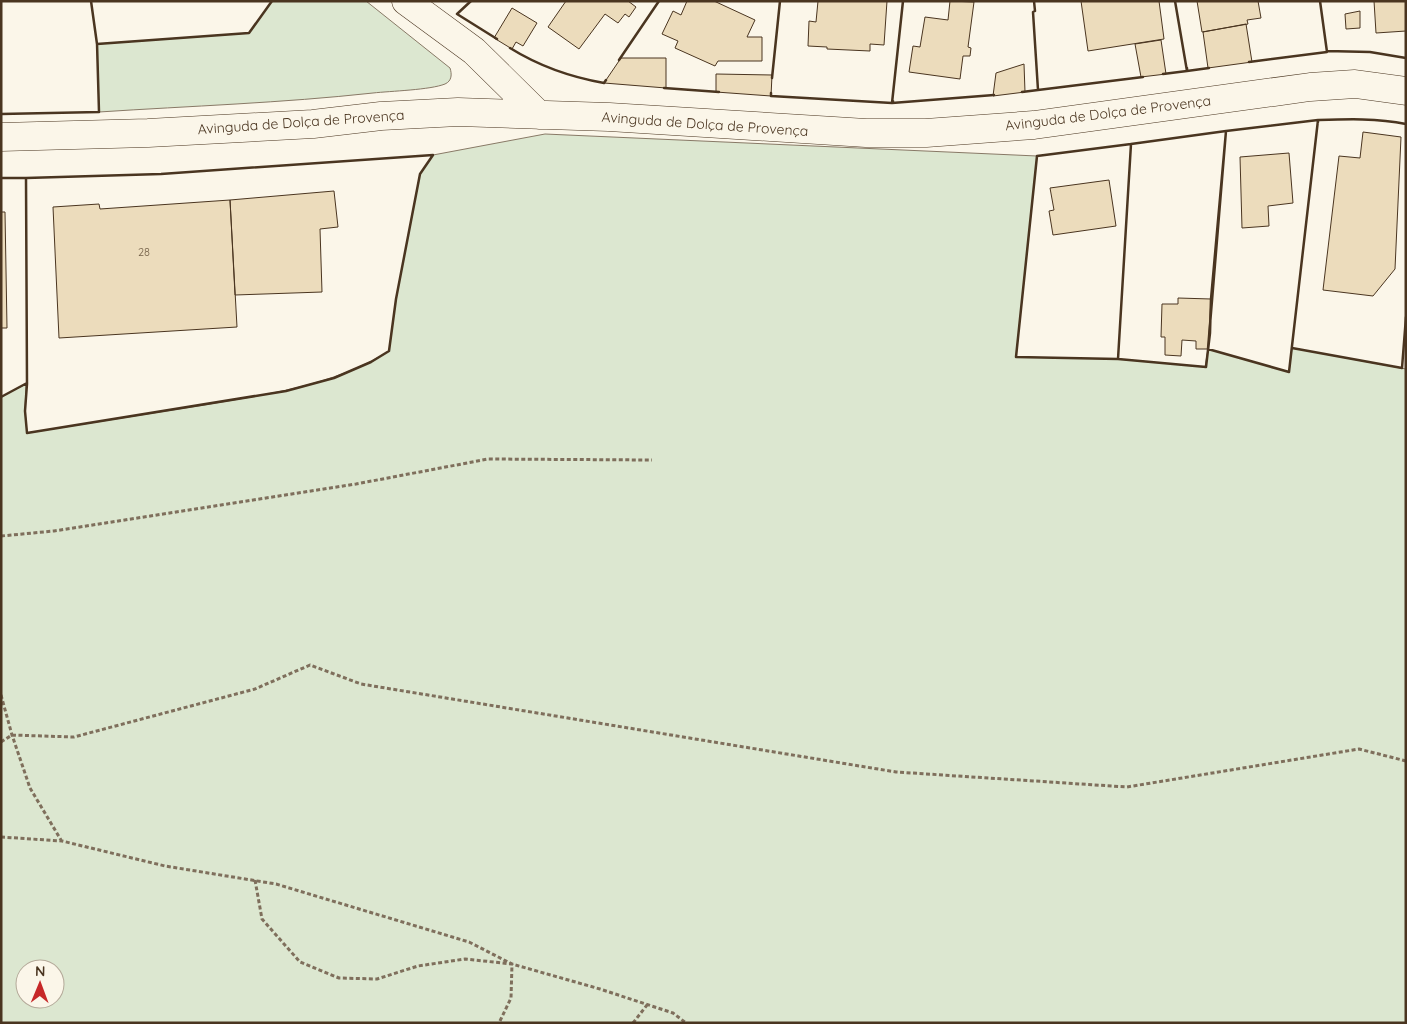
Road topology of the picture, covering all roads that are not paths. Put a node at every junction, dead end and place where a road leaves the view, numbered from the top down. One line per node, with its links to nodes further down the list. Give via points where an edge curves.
1 (406, 1): 3 (street, via 474,51)
2 (1406, 91): 3 (street, Avinguda de Dolça de Provença, via 1355,84 1310,87 1034,124 926,133 866,134)
3 (539, 115): 4 (street, Avinguda de Dolça de Provença, via 421,113 313,124 158,133)
4 (1, 137)

